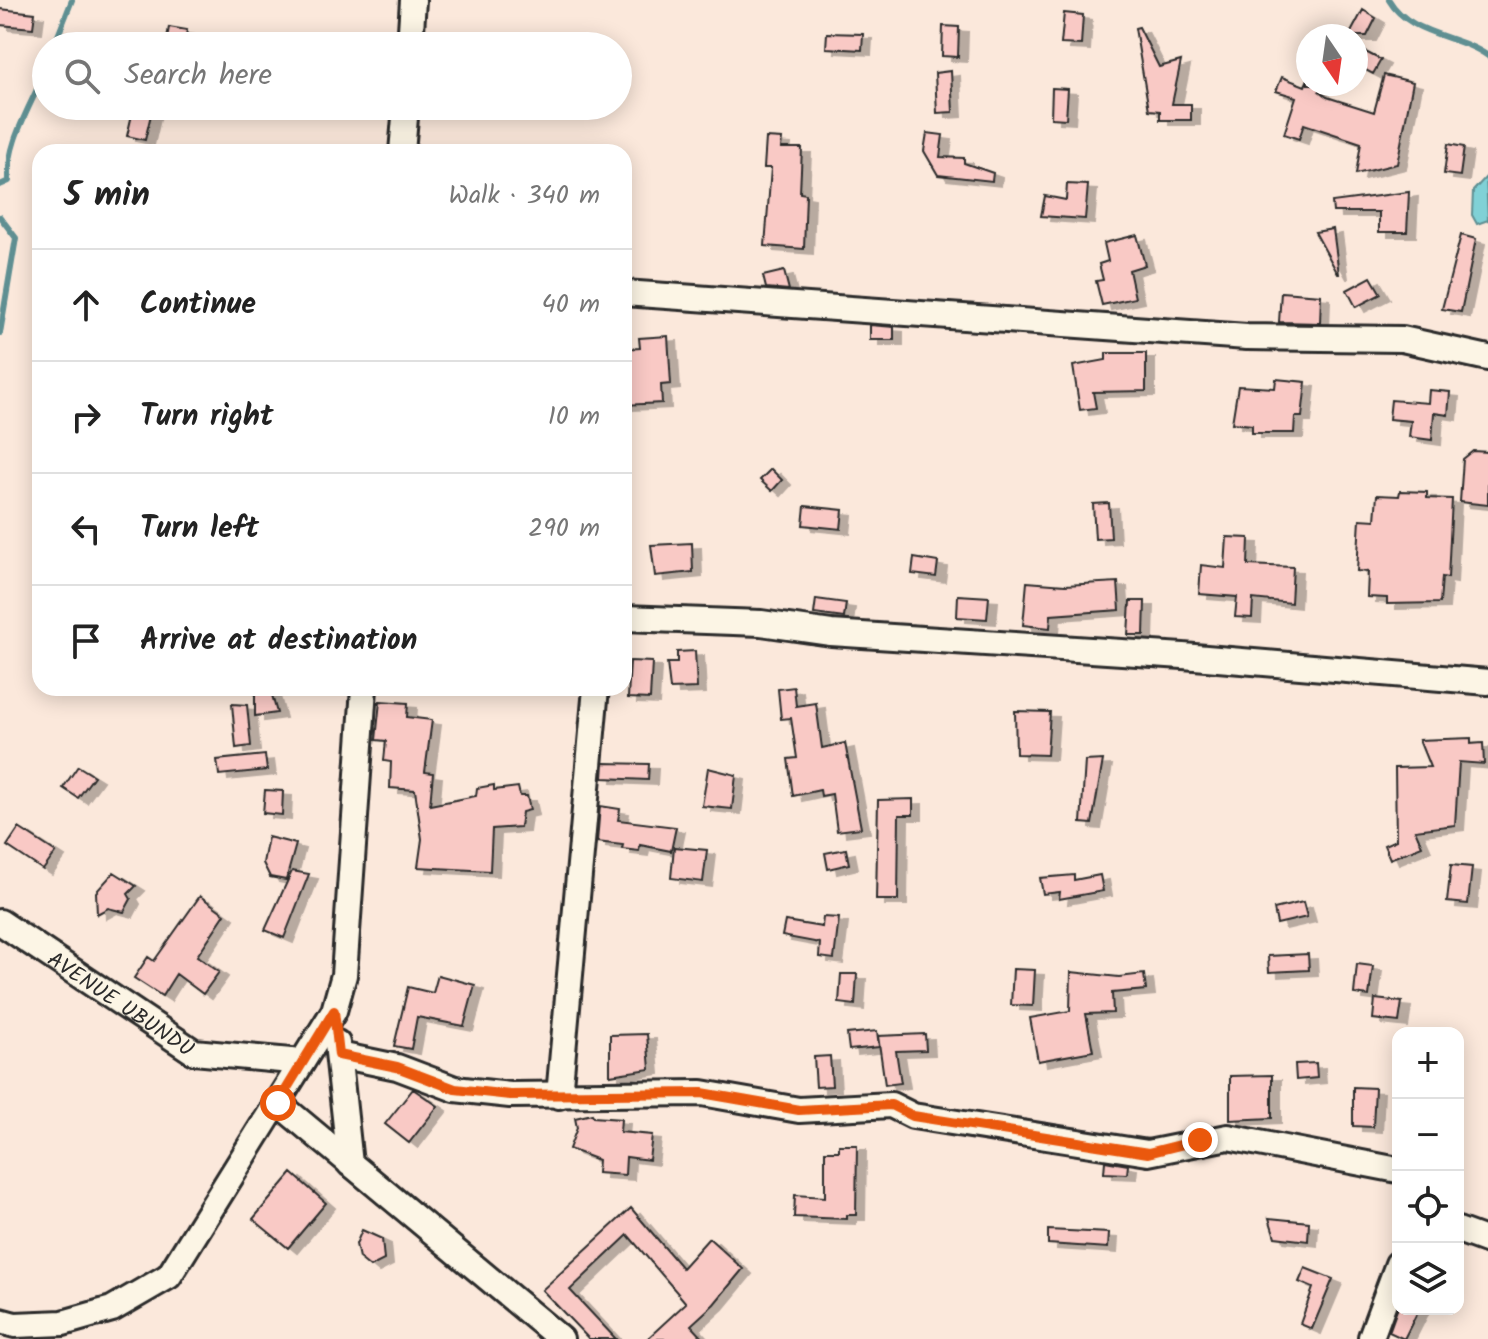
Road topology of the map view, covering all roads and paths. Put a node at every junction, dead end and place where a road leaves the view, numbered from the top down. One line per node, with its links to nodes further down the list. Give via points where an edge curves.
1 (413, 0): 2 (street)
2 (411, 32)
3 (405, 120): 4 (street)
4 (403, 144)
5 (632, 294): 6 (street, via 1247,337 1408,340)
6 (1488, 358)
7 (632, 618): 8 (street, via 761,623 831,633)
8 (1488, 682)
9 (363, 696): 12 (street, via 344,975)
10 (595, 696): 15 (street)
11 (0, 922): 14 (street, AVENUE UBUNDU, via 194,1052)
12 (334, 1011): 13 (street); 14 (street)
13 (339, 1055): 15 (street, via 397,1067 455,1089); 17 (street)
14 (302, 1062): 16 (street)
15 (559, 1096): 18 (street, via 702,1093 799,1110 891,1105 913,1116 1148,1153 1228,1137)
16 (278, 1103): 17 (street); 22 (street, via 169,1276 112,1309 63,1323)
17 (350, 1164): 24 (street)
18 (1392, 1169)
19 (1464, 1232): 20 (street)
20 (1488, 1241)
21 (1392, 1280): 23 (street)
22 (0, 1321)
23 (1371, 1337)
24 (561, 1339)

